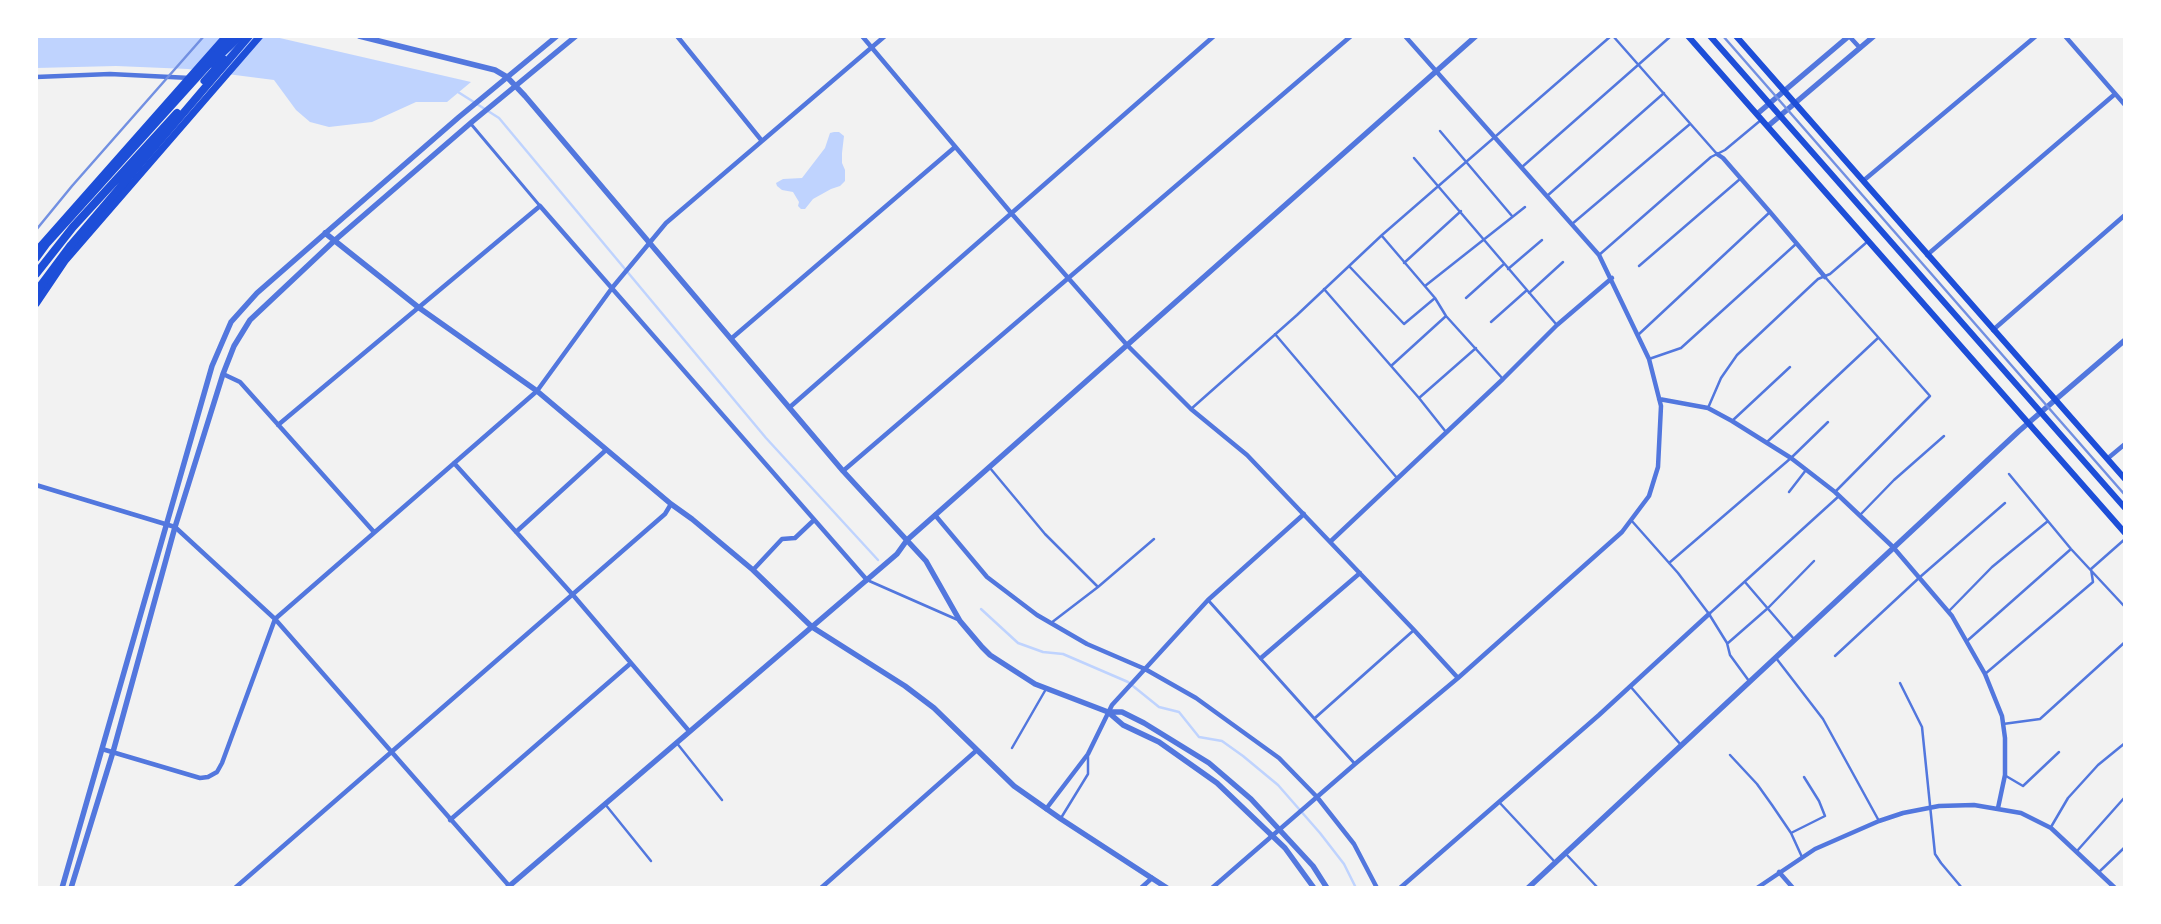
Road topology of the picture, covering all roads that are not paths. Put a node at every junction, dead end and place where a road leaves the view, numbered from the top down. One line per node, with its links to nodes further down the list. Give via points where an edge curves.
1 (226, 36): 29 (main road)
2 (234, 36): 76 (highway)
3 (244, 36): 29 (main road); 31 (main road); 32 (main road); 91 (highway)
4 (260, 36): 32 (main road)
5 (359, 36): 30 (street, via 495,70)
6 (556, 36): 30 (street)
7 (576, 36): 33 (street)
8 (677, 36): 47 (street)
9 (862, 36): 24 (street)
10 (885, 36): 24 (street)
11 (1214, 36): 61 (street)
12 (1351, 36): 86 (street)
13 (1405, 36): 27 (street)
14 (1476, 36): 27 (street)
15 (1612, 36): 26 (lane); 46 (lane)
16 (1671, 36): 26 (lane)
17 (1688, 36): 41 (main road)
18 (1710, 36): 37 (main road)
19 (1736, 36): 34 (main road)
20 (1849, 36): 25 (street); 34 (street)
21 (1874, 36): 25 (street)
22 (2036, 36): 54 (street)
23 (2065, 36): 36 (street)
24 (872, 48): 47 (street); 48 (street)
25 (1860, 48): 38 (street)
26 (1639, 66): 35 (lane); 52 (lane)
27 (1437, 71): 46 (street); 105 (street)
28 (36, 77): 29 (street, via 110,74)
29 (192, 77): 31 (street); 73 (main road)
30 (507, 77): 33 (street); 65 (street)
31 (204, 81): 32 (street); 83 (highway)
32 (220, 81): 94 (main road, via 65,261)
33 (516, 86): 42 (street); 71 (street)
34 (1784, 91): 37 (street); 38 (main road)
35 (1664, 93): 43 (lane); 56 (lane)
36 (2115, 94): 39 (street); 75 (street)
37 (1769, 104): 40 (main road); 41 (street)
38 (1794, 104): 40 (street); 54 (main road)
39 (2125, 105)
40 (1780, 116): 44 (street); 119 (main road)
41 (1759, 117): 44 (main road); 49 (lane)
42 (472, 122): 57 (street); 69 (street)
43 (1690, 124): 49 (lane); 64 (lane)
44 (1768, 126): 70 (main road)
45 (1440, 131): 51 (lane)
46 (1495, 137): 51 (lane); 52 (street)
47 (762, 141): 71 (street, via 666,222)
48 (955, 147): 61 (street); 102 (street)
49 (1717, 154): 53 (street); 74 (lane)
50 (1414, 158): 55 (lane)
51 (1466, 161): 55 (lane); 63 (lane)
52 (1522, 168): 56 (street)
53 (1740, 178): 60 (street); 81 (lane)
54 (1862, 181): 75 (main road)
55 (1438, 186): 59 (lane); 66 (lane)
56 (1547, 196): 64 (street)
57 (540, 206): 88 (street); 95 (street)
58 (1525, 207): 63 (lane)
59 (1461, 211): 67 (lane); 78 (lane)
60 (1770, 212): 72 (street); 101 (lane)
61 (1012, 214): 86 (street); 116 (street)
62 (2125, 215): 99 (street)
63 (1512, 216): 67 (lane)
64 (1572, 224): 74 (street)
65 (325, 233): 69 (street); 151 (street, via 231,322 212,366)
66 (1382, 236): 78 (lane); 80 (lane)
67 (1484, 238): 79 (lane); 87 (lane)
68 (1542, 240): 82 (lane)
69 (334, 241): 95 (street); 110 (street, via 250,320 234,346)
70 (1869, 241): 84 (lane); 122 (main road)
71 (650, 242): 88 (street); 102 (street)
72 (1797, 243): 84 (street); 107 (lane, via 1681,348)
73 (36, 251)
74 (1599, 255): 85 (street)
75 (1927, 255): 99 (main road)
76 (36, 258)
77 (1563, 262): 90 (lane)
78 (1404, 263): 87 (lane)
79 (1504, 264): 82 (lane); 93 (lane)
80 (1349, 266): 89 (lane); 92 (lane, via 1404,324)
81 (1640, 266)
82 (1508, 269): 90 (lane)
83 (36, 274)
84 (1824, 277): 103 (lane); 117 (lane, via 1818,279 1737,355 1721,378)
85 (1612, 278): 98 (street); 101 (street)
86 (1068, 279): 105 (street); 134 (street)
87 (1425, 286): 92 (lane)
88 (612, 288): 112 (street); 148 (street)
89 (1324, 289): 100 (lane); 108 (lane)
90 (1528, 291): 97 (lane); 98 (lane)
91 (36, 292)
92 (1435, 298): 96 (lane)
93 (1466, 298)
94 (36, 304)
95 (418, 307): 112 (street); 123 (street)
96 (1446, 316): 106 (lane); 108 (lane)
97 (1490, 322)
98 (1557, 326): 111 (street)
99 (1993, 330): 115 (main road)
100 (1275, 333): 118 (lane); 136 (lane)
101 (1638, 335): 107 (street)
102 (732, 338): 116 (street)
103 (1878, 338): 126 (lane); 140 (lane, via 1930,396)
104 (2125, 340): 115 (street)
105 (1127, 345): 118 (street); 132 (street)
106 (1476, 348): 111 (lane); 113 (lane)
107 (1649, 359): 114 (street)
108 (1392, 366): 113 (lane)
109 (1790, 367): 120 (lane)
110 (223, 374): 123 (street, via 240,382); 152 (street)
111 (1504, 379): 124 (street)
112 (537, 391): 128 (street); 131 (street)
113 (1419, 398): 124 (lane)
114 (1659, 400): 117 (street); 149 (street, via 1658,467 1649,496)
115 (2055, 400): 119 (street); 130 (main road)
116 (790, 407): 134 (street)
117 (1708, 408): 120 (street)
118 (1191, 409): 145 (street, via 1247,455)
119 (2040, 412): 122 (street); 144 (main road)
120 (1732, 421): 126 (street)
121 (1828, 422): 129 (lane)
122 (2028, 422): 155 (main road); 160 (street)
123 (278, 425): 153 (street)
124 (1446, 432): 136 (street)
125 (1944, 436): 147 (lane)
126 (1767, 442): 129 (street)
127 (2125, 444): 130 (street)
128 (606, 450): 143 (street); 154 (street)
129 (1792, 458): 133 (street); 163 (lane)
130 (2107, 459): 137 (main road)
131 (454, 463): 153 (street); 154 (street)
132 (989, 467): 146 (street); 170 (lane, via 1045,534)
133 (1806, 470): 139 (lane); 140 (street)
134 (843, 471): 158 (street)
135 (2009, 474): 150 (lane)
136 (1397, 478): 159 (street)
137 (2125, 479)
138 (36, 485): 151 (street)
139 (1789, 492)
140 (1835, 492): 141 (street)
141 (1839, 496): 147 (street); 169 (lane)
142 (2005, 503): 167 (lane)
143 (671, 504): 165 (street); 171 (street, via 665,514)
144 (2125, 508)
145 (1304, 514): 159 (street); 172 (street)
146 (935, 515): 158 (street); 179 (street, via 987,576)
147 (1860, 515): 160 (street)
148 (814, 520): 165 (street, via 794,538 782,539); 168 (street)
149 (1631, 520): 163 (lane); 192 (street, via 1622,532)
150 (2048, 521): 161 (lane); 175 (lane, via 1992,567)
151 (165, 524): 152 (street); 204 (street)
152 (175, 527): 177 (street); 207 (street)
153 (374, 532): 177 (street)
154 (516, 532): 171 (street)
155 (2125, 533)
156 (1154, 539): 170 (lane)
157 (2125, 539): 164 (lane)
158 (907, 540): 168 (street, via 897,554); 178 (street, via 926,561)
159 (1330, 541): 166 (street)
160 (1893, 548): 167 (street); 182 (street)
161 (2071, 549): 164 (lane); 183 (lane)
162 (1814, 561): 174 (lane)
163 (1669, 563): 176 (lane)
164 (2091, 569): 173 (lane); 191 (lane, via 2092,582)
165 (753, 570): 180 (street)
166 (1360, 573): 181 (street); 188 (street)
167 (1920, 577): 175 (street); 186 (lane)
168 (869, 578): 178 (street); 180 (street)
169 (1746, 582): 174 (lane); 176 (lane)
170 (1098, 587): 179 (lane)
171 (573, 595): 189 (street); 208 (street)
172 (1208, 600): 188 (street); 190 (street)
173 (2125, 607)
174 (1768, 608): 182 (lane); 185 (lane)
175 (1948, 612): 183 (street)
176 (1709, 614): 185 (lane); 195 (street)
177 (275, 620): 207 (street, via 217,772 200,778); 208 (street)
178 (960, 621): 196 (street, via 990,655)
179 (1052, 623): 190 (street, via 1087,644)
180 (812, 627): 200 (street); 206 (street, via 905,686)
181 (1414, 630): 192 (street); 198 (street)
182 (1794, 639): 187 (street)
183 (1967, 641): 191 (street)
184 (2125, 642): 199 (lane, via 2040,719)
185 (1728, 643): 193 (lane, via 1730,655)
186 (1834, 656)
187 (1776, 657): 193 (street); 225 (lane, via 1823,719)
188 (1261, 658): 198 (street)
189 (631, 664): 200 (street); 224 (street)
190 (1145, 670): 197 (street); 216 (street, via 1196,698 1237,726 1279,758)
191 (1985, 674): 199 (street)
192 (1458, 678): 212 (street)
193 (1750, 681): 203 (street)
194 (1900, 684): 220 (lane, via 1922,727)
195 (1630, 686): 203 (lane); 218 (street)
196 (1046, 689): 197 (street); 205 (lane)
197 (1108, 712): 210 (street); 227 (street, via 1122,712 1144,723 1209,763 1252,799); 229 (street, via 1123,726 1160,742 1203,773)
198 (1315, 718): 212 (street)
199 (2003, 724): 213 (street)
200 (689, 731): 201 (street)
201 (676, 742): 217 (lane); 219 (street)
202 (2125, 743): 226 (lane, via 2098,765 2068,798)
203 (1681, 745): 232 (street)
204 (102, 748): 207 (street); 240 (street)
205 (1012, 748)
206 (977, 750): 221 (street, via 1014,786); 243 (street)
207 (113, 752): 241 (street)
208 (390, 752): 224 (street); 242 (street)
209 (2060, 752): 213 (lane, via 2023,786)
210 (1088, 754): 221 (street); 223 (lane, via 1088,774)
211 (1730, 755): 228 (lane, via 1757,784)
212 (1355, 764): 216 (street)
213 (2004, 775): 222 (street)
214 (1804, 777): 228 (lane, via 1825,816)
215 (2125, 797): 231 (lane)
216 (1317, 798): 227 (street); 249 (street, via 1354,844)
217 (722, 800)
218 (1499, 802): 235 (lane); 250 (street)
219 (605, 804): 234 (lane); 239 (street)
220 (1931, 807): 222 (street, via 1974,804); 225 (street); 255 (lane, via 1935,854)
221 (1046, 808): 223 (street)
222 (1998, 808): 226 (street, via 2021,813)
223 (1061, 819): 238 (street)
224 (450, 820): 239 (street)
225 (1879, 821): 233 (street)
226 (2051, 828): 231 (street)
227 (1280, 829): 229 (street); 248 (street, via 1313,866)
228 (1791, 833): 233 (lane)
229 (1272, 835): 246 (street); 247 (street, via 1304,871)
230 (2125, 847): 237 (lane)
231 (2077, 851): 237 (street)
232 (1565, 853): 235 (street); 252 (lane)
233 (1802, 857): 236 (street)
234 (651, 861)
235 (1555, 862): 251 (street)
236 (1779, 872): 253 (street); 254 (street)
237 (2099, 872): 256 (street)
238 (1152, 878): 244 (street); 245 (street)
239 (509, 887)
240 (62, 888)
241 (70, 888)
242 (235, 888)
243 (821, 888)
244 (1141, 888)
245 (1167, 888)
246 (1212, 888)
247 (1314, 888)
248 (1327, 888)
249 (1377, 888)
250 (1400, 888)
251 (1528, 888)
252 (1598, 888)
253 (1757, 888)
254 (1793, 888)
255 (1962, 888)
256 (2116, 888)

